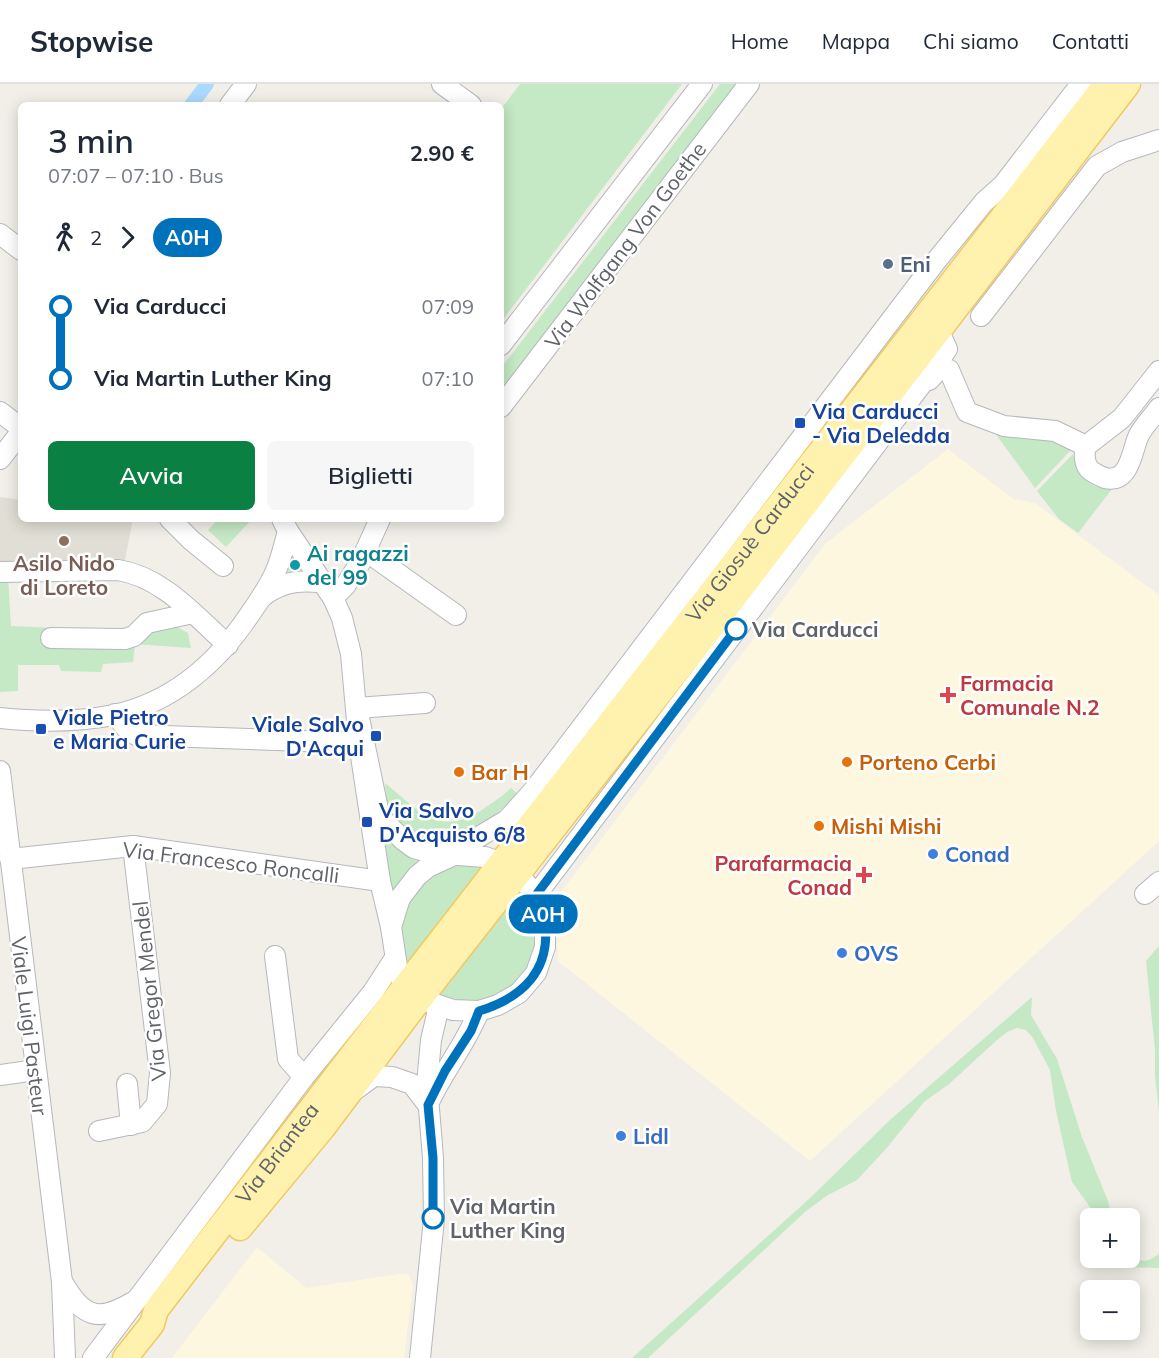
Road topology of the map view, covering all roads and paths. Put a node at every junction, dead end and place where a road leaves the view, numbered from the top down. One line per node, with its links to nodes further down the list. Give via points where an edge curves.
1 (246, 84): 8 (street)
2 (442, 84): 9 (street)
3 (702, 84): 17 (street, Via Wolfgang Von Goethe)
4 (749, 84): 19 (street, Via Wolfgang Von Goethe)
5 (1081, 84): 14 (street, Via Giosuè Carducci, via 1003,185 984,202)
6 (1106, 84): 11 (main road, Via Giosuè Carducci)
7 (1128, 84): 16 (main road, Via Giosuè Carducci)
8 (232, 102)
9 (467, 102)
10 (1159, 140): 15 (street, via 1122,152 1097,166)
11 (998, 224): 14 (street, Via Giosuè Carducci); 51 (main road, Via Giosuè Carducci)
12 (0, 234): 13 (street)
13 (18, 248)
14 (936, 261): 50 (street, Via Giosuè Carducci, via 534,790 507,820)
15 (981, 316)
16 (943, 339): 22 (street, Via Giosuè Carducci); 23 (street); 47 (main road, Via Giosuè Carducci)
17 (504, 341)
18 (1159, 371): 26 (street, via 1122,418)
19 (504, 403)
20 (1159, 408): 26 (street, via 1140,433 1128,466 1115,477 1096,474 1089,468)
21 (0, 412): 24 (street)
22 (902, 412): 23 (street, via 939,369 949,370 968,412); 45 (street, Via Giosuè Carducci)
23 (974, 414): 26 (street, via 1004,426 1055,431)
24 (18, 427)
25 (18, 434): 27 (street)
26 (1086, 446)
27 (0, 459)
28 (173, 522): 32 (street)
29 (379, 522): 31 (street)
30 (285, 525): 34 (street); 35 (street, via 275,574)
31 (366, 551): 34 (street, via 346,585); 37 (street)
32 (223, 566)
33 (0, 572): 36 (street, via 132,572 175,597)
34 (328, 591): 35 (street, via 305,580 272,588); 41 (street, via 340,611 351,654)
35 (261, 598): 39 (street)
36 (193, 613): 38 (street, via 147,623 125,639); 39 (street)
37 (456, 615)
38 (51, 638)
39 (228, 645): 42 (street, via 179,687)
40 (425, 703): 41 (street)
41 (357, 708): 44 (street); 50 (street, Via Giosuè Carducci, via 382,820 414,848)
42 (115, 714): 43 (street, via 52,720); 44 (street, via 136,735)
43 (0, 718)
44 (359, 743): 52 (street)
45 (646, 749): 47 (street, Via Giosuè Carducci); 53 (street, Via Giosuè Carducci)
46 (0, 771): 49 (street, Viale Luigi Pasteur)
47 (597, 773): 51 (main road, Via Giosuè Carducci)
48 (133, 846): 49 (street, Via Francesco Roncalli); 52 (street, Via Francesco Roncalli); 65 (street, Via Gregor Mendel, via 160,1073 157,1104 142,1122)
49 (6, 852): 59 (street, Viale Luigi Pasteur)
50 (454, 855): 51 (street, Via Giosuè Carducci, via 485,857); 54 (street, Via Giosuè Carducci, via 428,867 412,881 400,898)
51 (510, 868): 53 (street); 57 (main road, Via Giosuè Carducci)
52 (380, 881): 54 (street)
53 (536, 895): 58 (street, via 545,921 545,947 536,973 519,993)
54 (391, 927): 56 (street, Via Giosuè Carducci)
55 (275, 956): 61 (street, via 288,1059)
56 (395, 958): 57 (street, Via Giosuè Carducci, via 398,973); 61 (street, via 373,992)
57 (422, 996): 58 (street, via 453,1010); 63 (main road, Via Briantea); 64 (street, Via Giosuè Carducci, via 431,1040); 69 (main road, Via Briantea, via 156,1310)
58 (479, 1011): 64 (street)
59 (36, 1070): 60 (street); 67 (street, Viale Luigi Pasteur)
60 (0, 1075)
61 (304, 1077): 68 (street)
62 (127, 1084): 65 (street)
63 (348, 1094): 64 (street, Via Briantea, via 374,1076 392,1077 412,1084); 69 (main road, Via Briantea, via 166,1319)
64 (428, 1105): 73 (street, via 434,1219)
65 (131, 1125): 66 (street, Via Gregor Mendel)
66 (99, 1131)
67 (62, 1282): 68 (street, Viale Luigi Pasteur, via 78,1306 96,1315 117,1311); 70 (street, Viale Luigi Pasteur)
68 (135, 1301): 71 (street)
69 (152, 1324): 72 (main road, Via Briantea)
70 (65, 1358)
71 (93, 1358)
72 (125, 1358)
73 (420, 1358)

